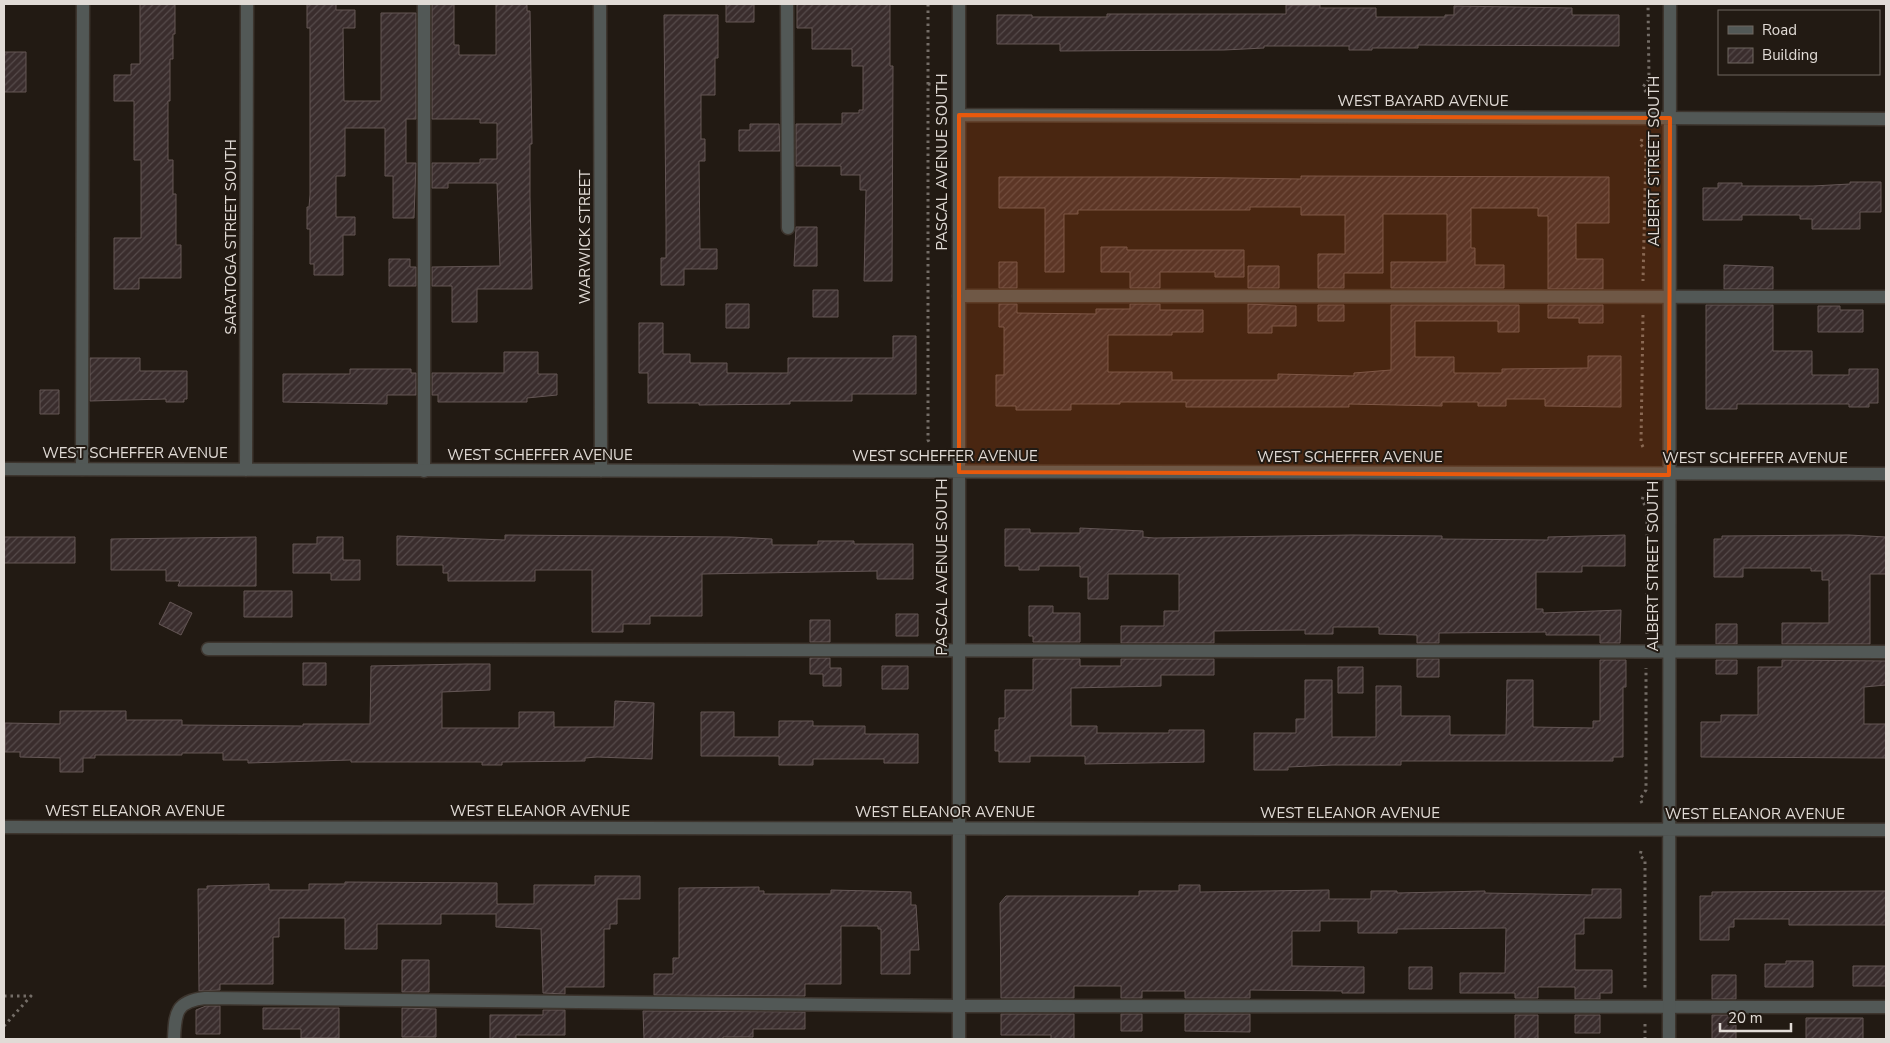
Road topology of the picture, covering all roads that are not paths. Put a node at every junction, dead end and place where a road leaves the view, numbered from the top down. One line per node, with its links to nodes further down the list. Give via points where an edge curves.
1 (83, 4): 16 (street)
2 (246, 4): 17 (street, SARATOGA STREET SOUTH)
3 (424, 4): 18 (street)
4 (600, 4): 19 (street, WARWICK STREET)
5 (787, 4): 11 (street)
6 (959, 4): 8 (street, PASCAL AVENUE SOUTH)
7 (1670, 4): 9 (street, ALBERT STREET SOUTH)
8 (959, 116): 9 (street, WEST BAYARD AVENUE); 12 (street, PASCAL AVENUE SOUTH)
9 (1670, 118): 10 (street, WEST BAYARD AVENUE); 13 (street, ALBERT STREET SOUTH)
10 (1886, 119)
11 (788, 228)
12 (959, 296): 13 (street); 20 (street, PASCAL AVENUE SOUTH)
13 (1670, 296): 14 (street); 21 (street, ALBERT STREET SOUTH)
14 (1886, 297)
15 (4, 469): 16 (street, WEST SCHEFFER AVENUE)
16 (82, 470): 17 (street, WEST SCHEFFER AVENUE)
17 (246, 470): 18 (street, WEST SCHEFFER AVENUE)
18 (424, 471): 19 (street, WEST SCHEFFER AVENUE)
19 (601, 471): 20 (street, WEST SCHEFFER AVENUE)
20 (959, 472): 21 (street, WEST SCHEFFER AVENUE); 24 (street, PASCAL AVENUE SOUTH)
21 (1669, 474): 22 (street, WEST SCHEFFER AVENUE); 26 (street, ALBERT STREET SOUTH)
22 (1886, 474)
23 (208, 649): 24 (street)
24 (959, 650): 26 (street); 28 (street, PASCAL AVENUE SOUTH)
25 (1886, 652): 26 (street)
26 (1669, 653): 29 (street, ALBERT STREET SOUTH)
27 (4, 827): 28 (street, WEST ELEANOR AVENUE)
28 (959, 828): 29 (street, WEST ELEANOR AVENUE); 31 (street, PASCAL AVENUE SOUTH)
29 (1669, 830): 30 (street, WEST ELEANOR AVENUE); 32 (street, ALBERT STREET SOUTH)
30 (1886, 830)
31 (959, 1006): 32 (street); 34 (street, via 205,998 190,1000 180,1006 174,1020); 35 (street, PASCAL AVENUE SOUTH)
32 (1669, 1007): 33 (street); 36 (street, ALBERT STREET SOUTH)
33 (1886, 1007)
34 (174, 1039)
35 (959, 1039)
36 (1669, 1039)

